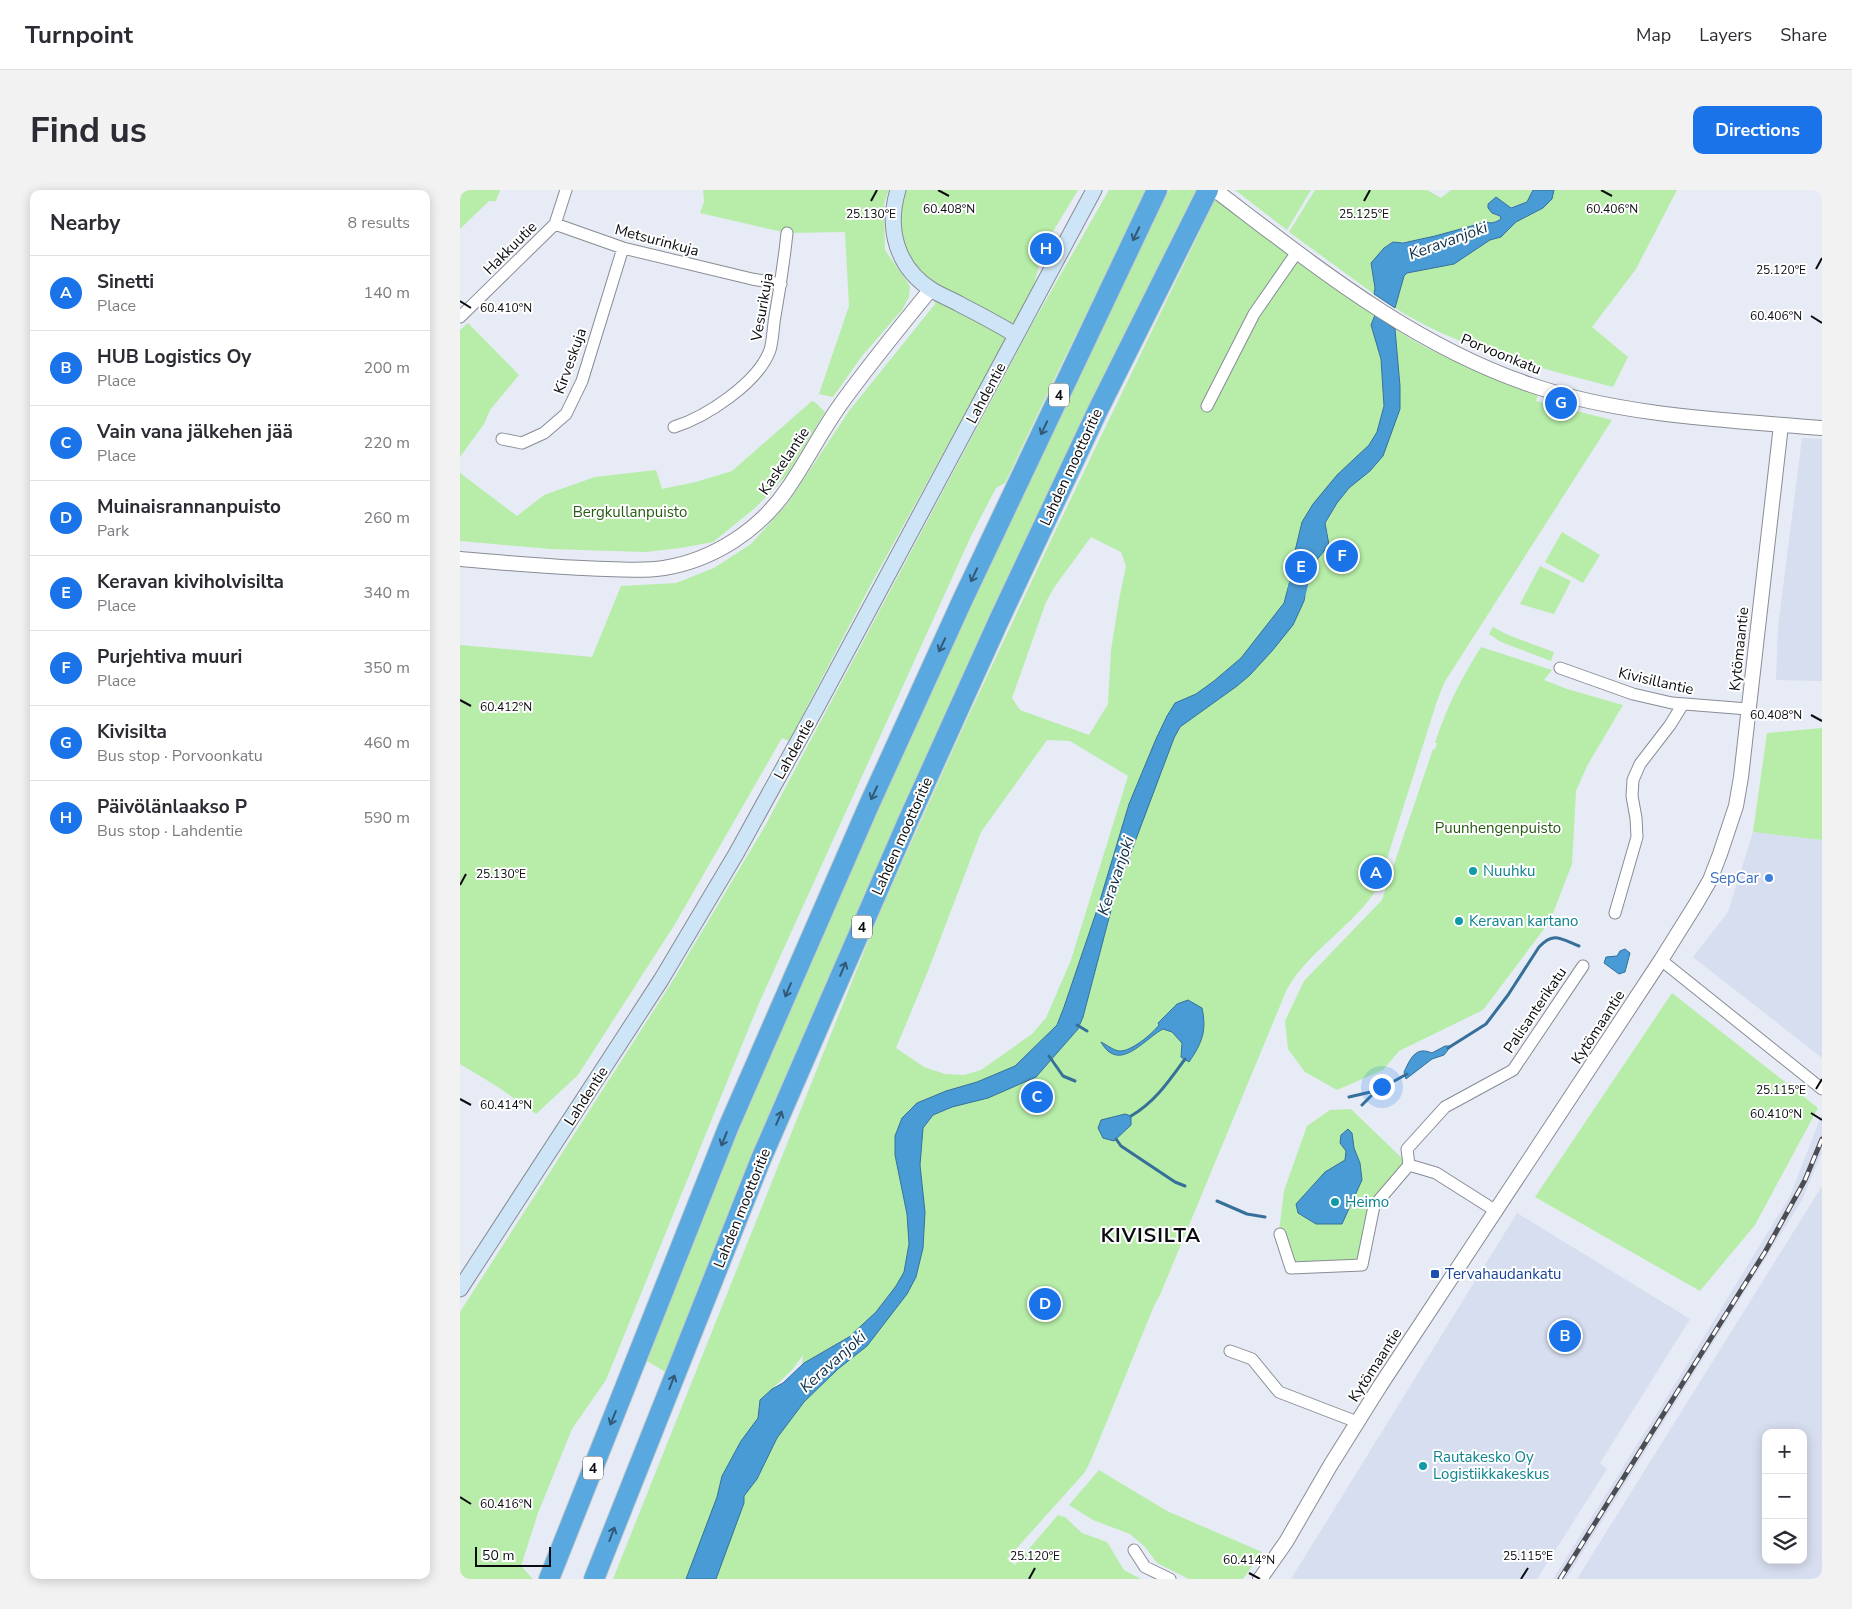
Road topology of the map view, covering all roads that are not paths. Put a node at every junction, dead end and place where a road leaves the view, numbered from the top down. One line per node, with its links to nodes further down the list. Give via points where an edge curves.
1 (566, 190): 6 (street, Hakkuutie)
2 (898, 190): 11 (main road, via 892,219 894,240 902,260)
3 (1094, 190): 13 (main road, Lahdentie)
4 (1157, 190): 34 (highway, 4, one-way to 34, via 868,805 728,1128)
5 (1209, 192): 9 (street, Porvoonkatu); 35 (highway, Lahden moottoritie / 4, one-way to 5, via 761,1159 908,821 1098,410)
6 (555, 224): 8 (street, Metsurinkuja); 12 (street, Hakkuutie)
7 (787, 233): 10 (street, Vesurikuja)
8 (623, 248): 10 (street, Metsurinkuja); 18 (street, Kirveskuja, via 582,382 566,414 544,432 522,443)
9 (1297, 252): 14 (street, via 1254,314); 15 (street, Porvoonkatu, via 1410,330 1462,358 1531,385 1632,410)
10 (781, 284): 16 (street, Vesurikuja, via 770,350 755,374 723,402)
11 (931, 289): 13 (main road); 19 (street, Kaskelantie, via 837,410 787,490 746,532 718,551 663,568 627,570)
12 (460, 317)
13 (1016, 335): 30 (main road, Lahdentie, via 731,863 661,980)
14 (1207, 406)
15 (1781, 425): 17 (street, Porvoonkatu); 22 (street, Kytömaantie)
16 (674, 427)
17 (1822, 428)
18 (502, 439)
19 (460, 559)
20 (1560, 668): 21 (street, Kivisillantie, via 1633,694)
21 (1683, 704): 22 (street, Kivisillantie); 23 (street, via 1640,764 1633,780 1637,837)
22 (1748, 709): 24 (street, Kytömaantie, via 1741,777 1729,831 1710,880)
23 (1615, 913)
24 (1661, 960): 26 (street); 28 (street, Kytömaantie)
25 (1582, 966): 27 (street, Palisanterikatu, via 1513,1070 1445,1108 1407,1149)
26 (1822, 1089)
27 (1409, 1165): 28 (street, via 1436,1173); 29 (street, via 1374,1206 1362,1265 1291,1268)
28 (1496, 1211): 32 (street, Kytömaantie)
29 (1280, 1234)
30 (460, 1289)
31 (1230, 1350): 32 (street, via 1252,1359 1279,1392)
32 (1358, 1422): 37 (street, Kytömaantie)
33 (1134, 1550): 36 (street, via 1145,1567)
34 (549, 1579)
35 (594, 1579)
36 (1170, 1579)
37 (1260, 1579)

